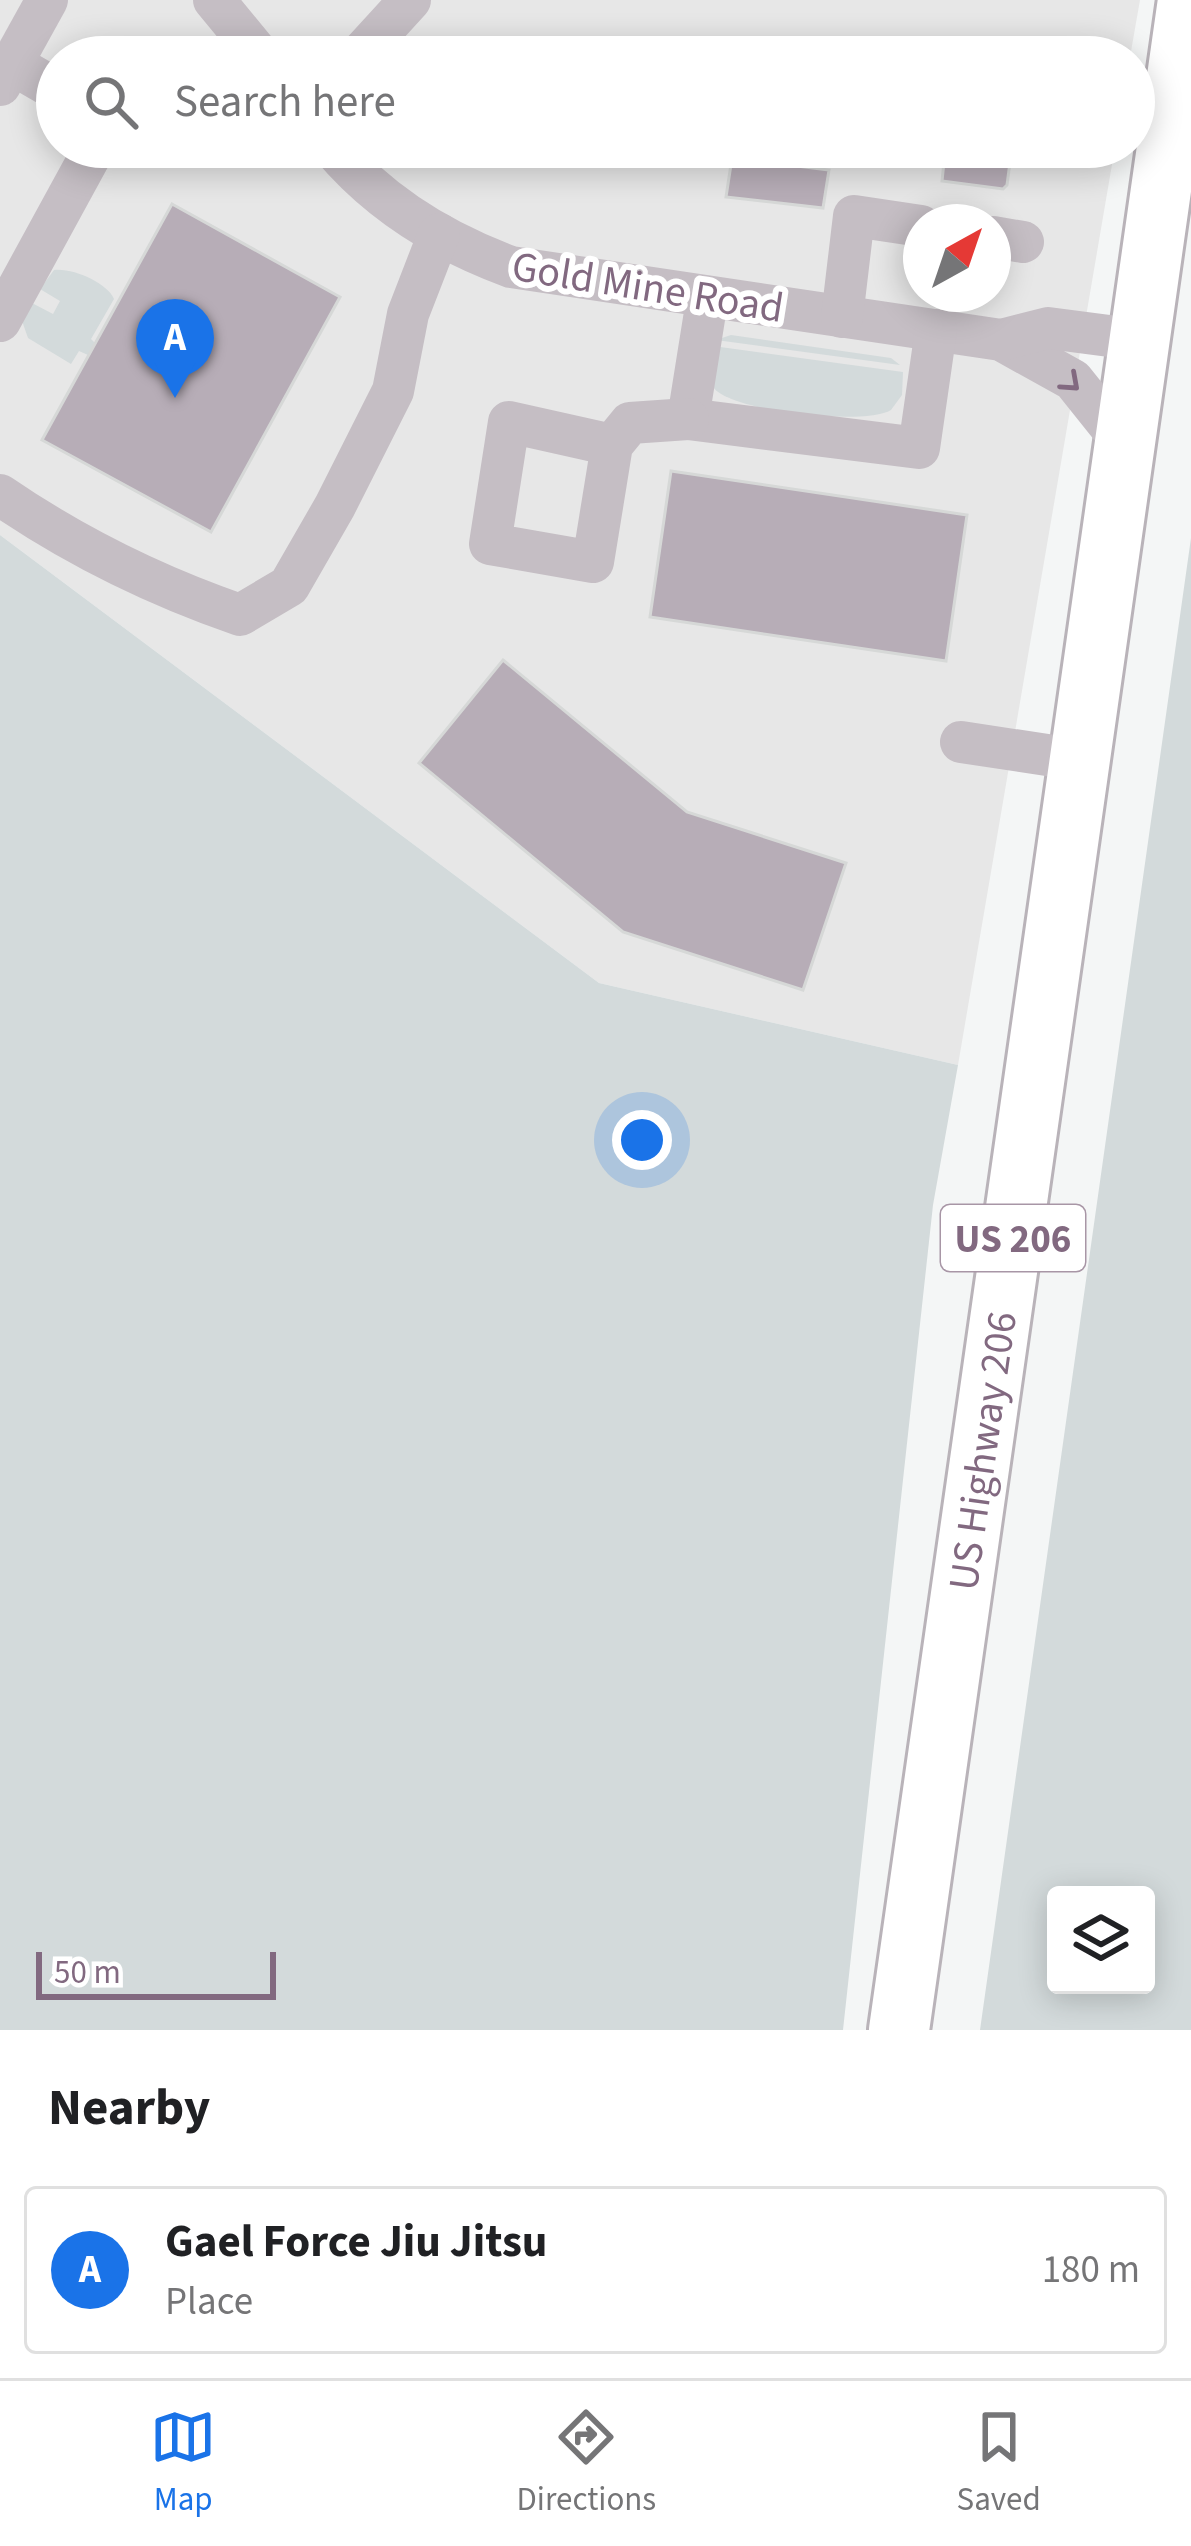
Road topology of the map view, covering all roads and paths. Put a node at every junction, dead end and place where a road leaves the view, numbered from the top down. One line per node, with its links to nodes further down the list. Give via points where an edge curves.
1 (47, 0): 7 (street)
2 (214, 0): 5 (street)
3 (410, 0): 6 (street)
4 (1188, 0): 18 (highway, US 206)
5 (244, 36)
6 (377, 36)
7 (6, 74): 8 (street)
8 (36, 83)
9 (84, 168): 15 (street)
10 (354, 168): 12 (street, Gold Mine Road)
11 (903, 223): 14 (street, via 854,216)
12 (439, 234): 13 (street, Gold Mine Road, via 523,270); 22 (street, via 408,314 393,392 289,586 240,615 140,574)
13 (706, 300): 14 (street, Gold Mine Road); 19 (street)
14 (842, 317): 16 (street, Gold Mine Road)
15 (0, 321)
16 (936, 330): 17 (street, Gold Mine Road); 19 (street, via 919,448)
17 (1000, 340): 18 (street, Gold Mine Road, via 1048,328); 21 (street, Gold Mine Road, one-way to 21, via 1072,380)
18 (1140, 340): 21 (highway, US 206)
19 (688, 419): 20 (street, via 630,423)
20 (612, 445)
21 (1125, 445): 24 (highway, US Highway 206 / US 206)
22 (0, 495)
23 (961, 742): 24 (street)
24 (1080, 760): 25 (highway, US Highway 206 / US 206)
25 (899, 2030)

